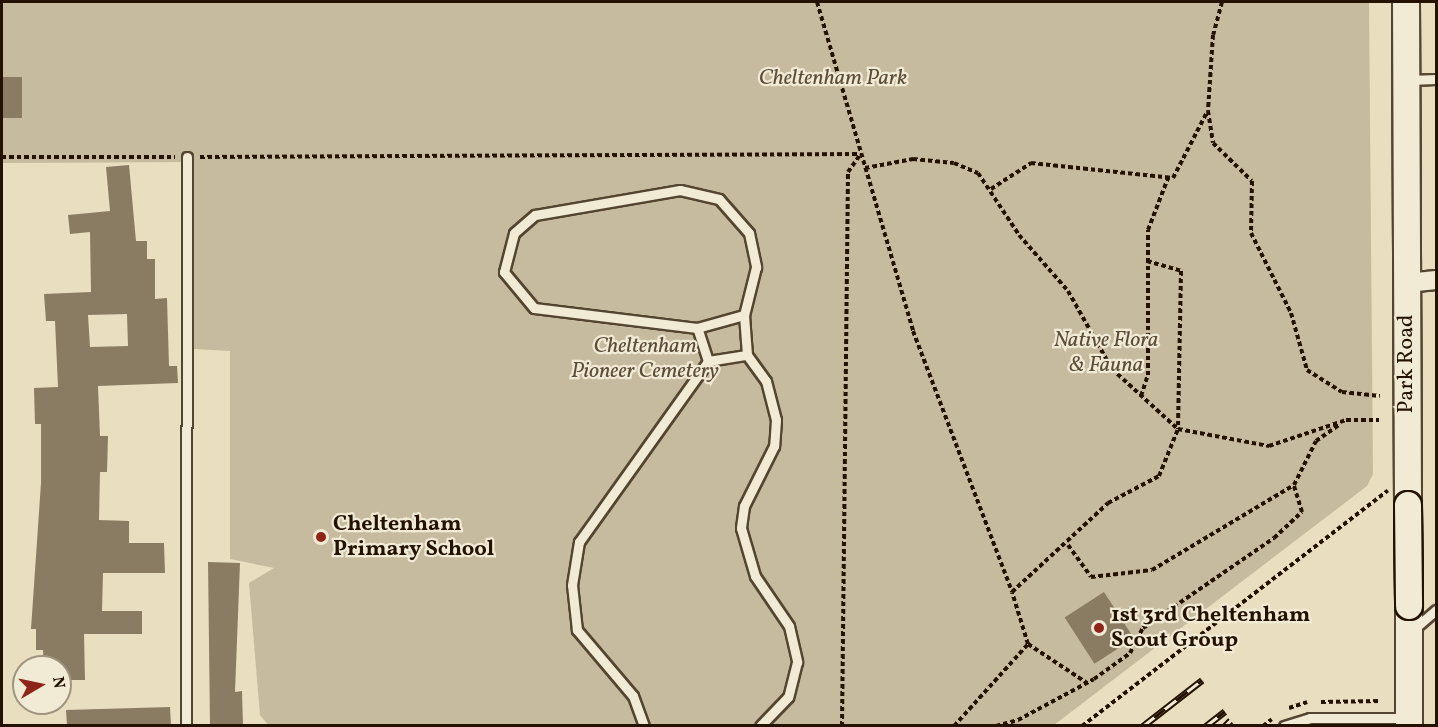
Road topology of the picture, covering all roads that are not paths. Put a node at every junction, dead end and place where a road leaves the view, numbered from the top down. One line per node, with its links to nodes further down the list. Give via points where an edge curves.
1 (1406, 2): 3 (street, Park Road)
2 (1437, 79): 3 (lane)
3 (1406, 80): 6 (street, Park Road)
4 (187, 157): 14 (lane)
5 (1437, 280): 6 (street)
6 (1407, 283): 12 (street, Park Road, bridge)
7 (744, 315): 8 (lane); 8 (lane, via 756,267 749,233 719,199 680,190 535,215 514,233 504,272 534,308); 9 (lane)
8 (697, 328): 10 (lane)
9 (747, 355): 10 (lane); 16 (lane, via 766,381 776,420 774,446 744,506 741,528 755,576 789,626 797,662 788,697)
10 (708, 362): 15 (lane, via 579,542 577,553 572,585 577,630 633,696)
11 (1437, 610): 12 (lane)
12 (1409, 633): 13 (street, Park Road)
13 (1409, 722): 17 (lane, via 1310,718)
14 (186, 726)
15 (644, 726)
16 (760, 726)
17 (1284, 726)

